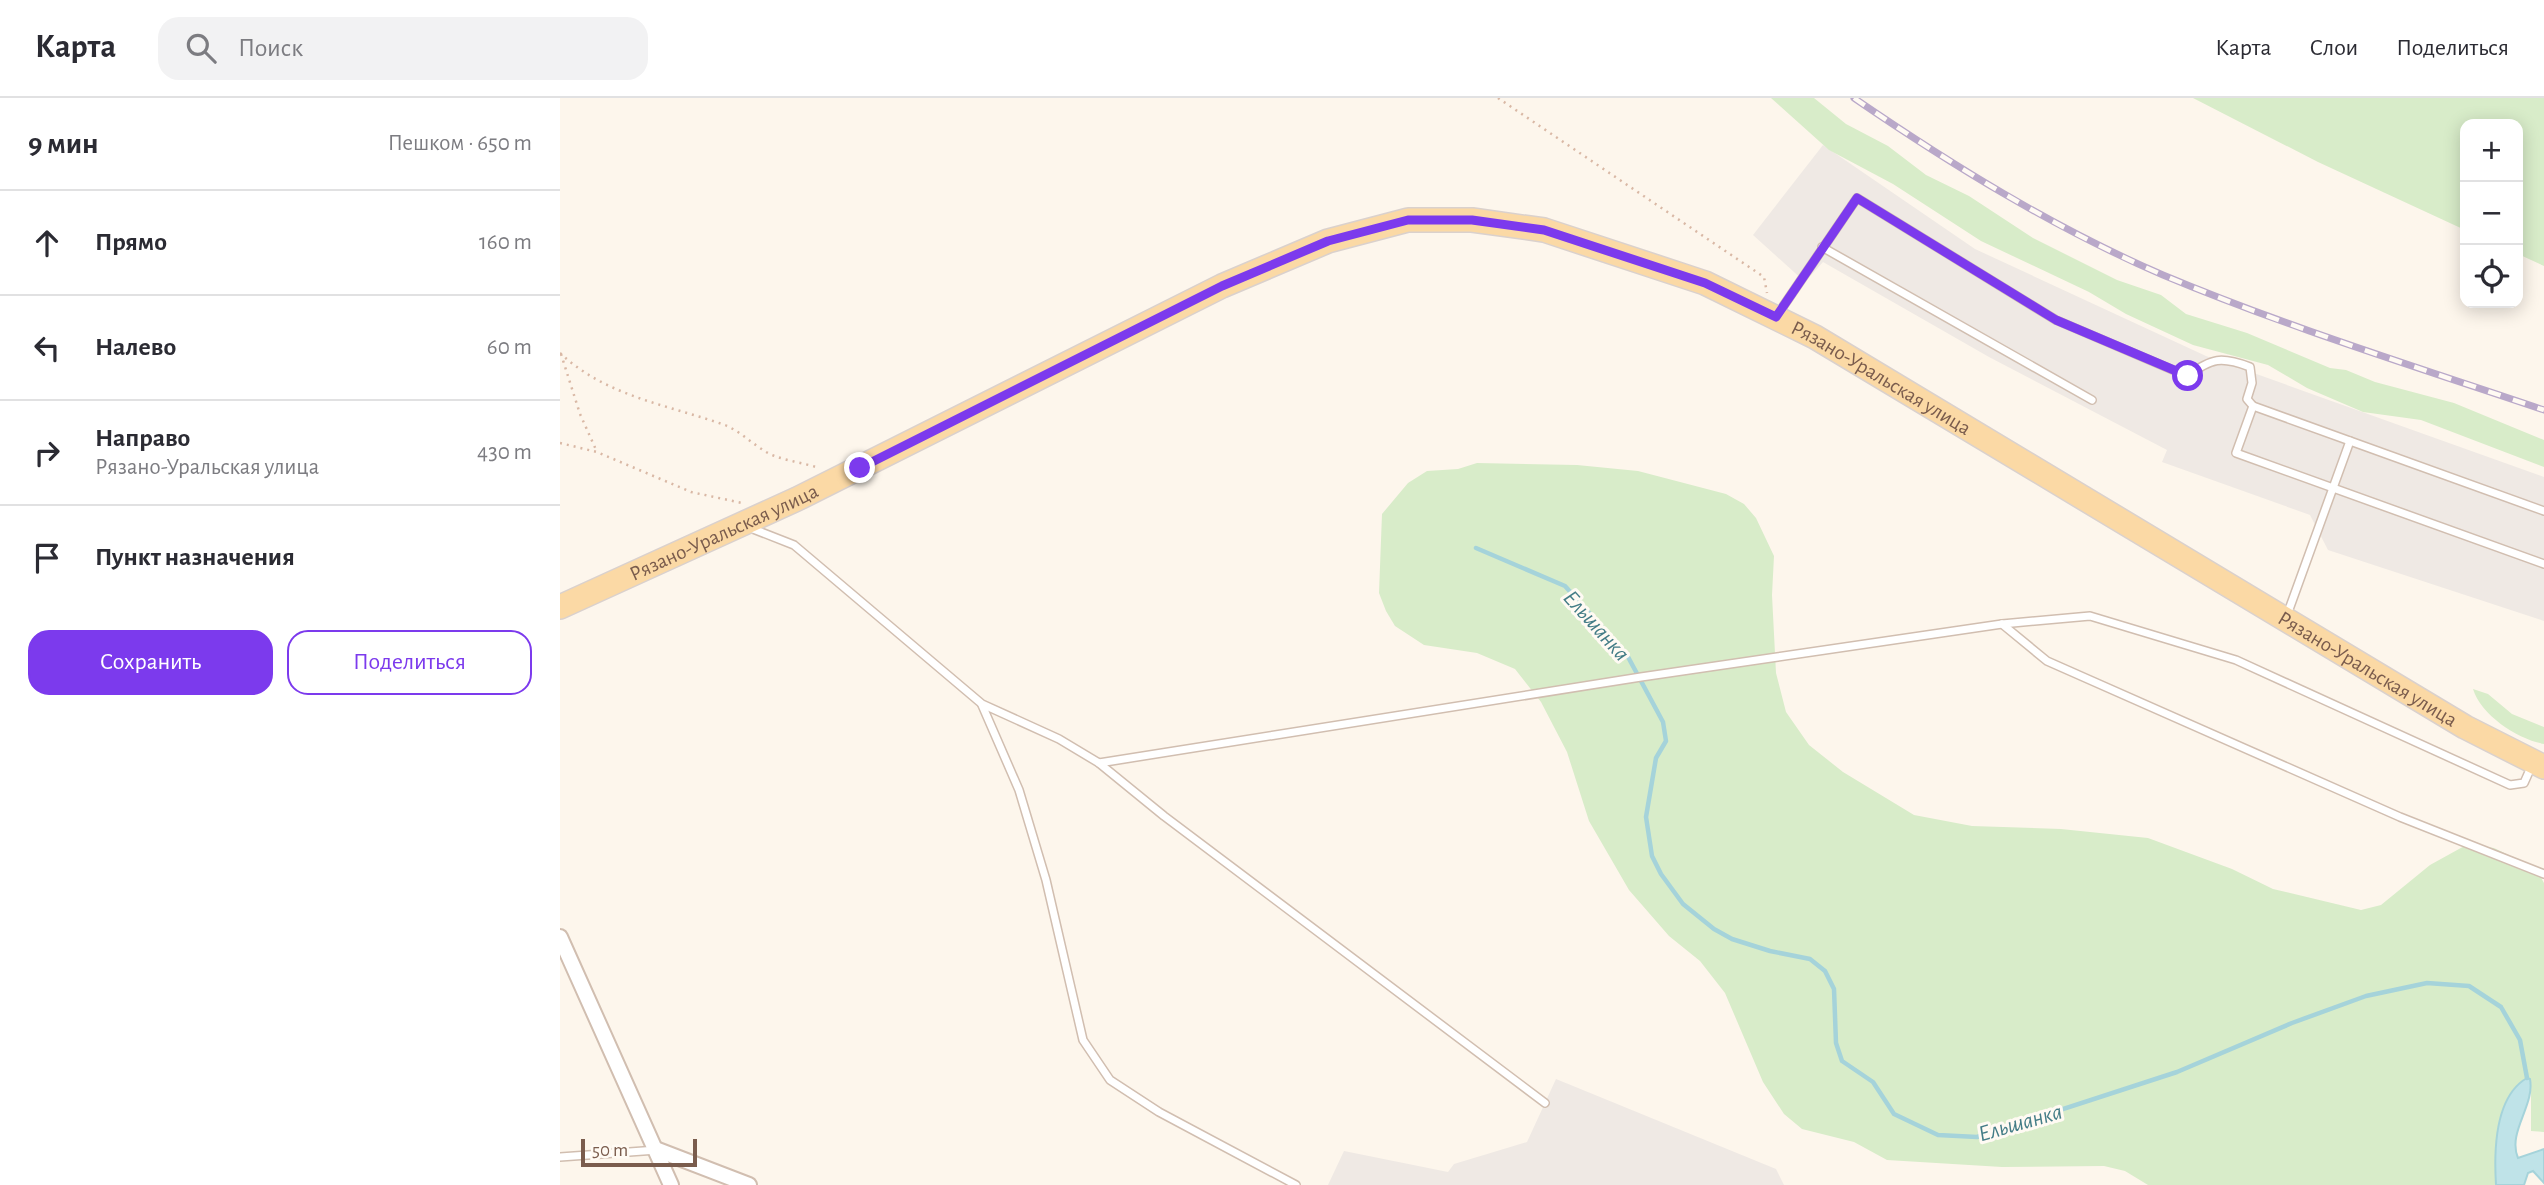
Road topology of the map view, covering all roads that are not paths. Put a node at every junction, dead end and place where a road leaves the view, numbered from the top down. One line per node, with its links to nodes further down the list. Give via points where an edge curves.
1 (1822, 247): 2 (lane); 3 (lane); 4 (lane, via 1857,198 2056,320 2188,376 2204,364 2226,358 2250,367 2247,399)
2 (1773, 316): 8 (main road, Рязано-Уральская улица, via 1705,283 1544,230 1472,220 1408,220 1328,241 1222,286); 11 (main road, Рязано-Уральская улица)
3 (2092, 400)
4 (2253, 406): 5 (lane); 6 (lane, via 2236,453)
5 (2350, 441): 6 (lane); 7 (lane)
6 (2333, 488): 9 (lane); 11 (lane)
7 (2544, 511)
8 (741, 524): 10 (main road, Рязано-Уральская улица); 13 (lane, via 794,545)
9 (2544, 564)
10 (560, 607)
11 (2285, 619): 15 (main road, Рязано-Уральская улица, via 2465,727)
12 (2002, 624): 14 (lane); 15 (lane, via 2090,616 2236,660 2510,785 2524,783); 16 (lane, via 2047,661 2400,817)
13 (982, 704): 14 (lane); 23 (lane, via 1018,790 1046,880 1083,1040 1110,1080 1159,1112)
14 (1099, 763): 18 (lane)
15 (2539, 764)
16 (2544, 874)
17 (560, 937): 19 (street)
18 (1545, 1103)
19 (658, 1150): 20 (lane); 21 (street); 22 (street)
20 (560, 1157)
21 (671, 1185)
22 (749, 1185)
23 (1296, 1185)

